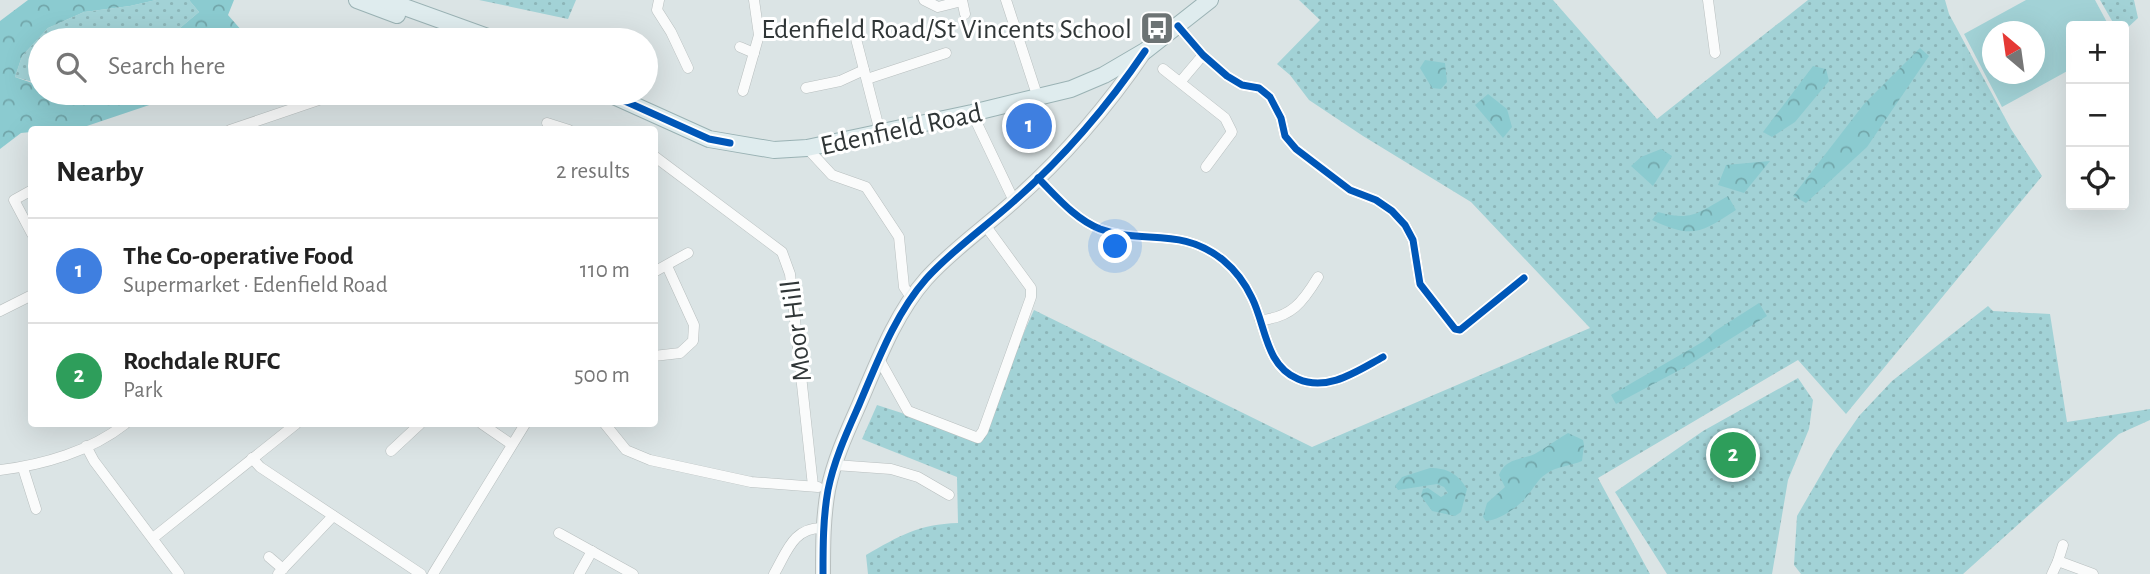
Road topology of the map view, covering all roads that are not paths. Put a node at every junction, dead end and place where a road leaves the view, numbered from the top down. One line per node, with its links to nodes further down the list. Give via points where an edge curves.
1 (356, 0): 12 (main road)
2 (385, 0): 13 (main road)
3 (659, 0): 21 (street, via 657,10)
4 (754, 0): 17 (street, via 759,35)
5 (925, 0): 6 (street, via 938,7)
6 (962, 0): 10 (street)
7 (1006, 0): 29 (street)
8 (1210, 0): 11 (main road, Edenfield Road)
9 (1708, 0): 19 (street)
10 (965, 14)
11 (1178, 26): 16 (main road, Edenfield Road); 20 (street)
12 (441, 28)
13 (448, 28)
14 (854, 31): 23 (street)
15 (740, 47): 17 (street)
16 (1144, 51): 24 (main road, Edenfield Road); 28 (street)
17 (754, 53): 27 (street)
18 (946, 53): 23 (street)
19 (1715, 53)
20 (1203, 55): 25 (street); 49 (street, via 1227,76 1270,97 1285,136 1296,149 1350,190 1392,211 1405,225 1413,240 1420,284 1455,329 1460,330)
21 (688, 68)
22 (1163, 69): 25 (street)
23 (866, 74): 26 (street); 36 (street)
24 (1104, 75): 28 (street); 29 (main road, Edenfield Road)
25 (1181, 81): 39 (street, via 1225,118 1232,131)
26 (806, 88)
27 (743, 91)
28 (1114, 94): 40 (street)
29 (1038, 98): 32 (main road, Edenfield Road)
30 (304, 105): 34 (street)
31 (652, 105): 37 (main road, Edenfield Road, via 711,129 730,144 774,150)
32 (972, 113): 36 (main road, Edenfield Road); 42 (street)
33 (547, 123): 35 (street)
34 (242, 126)
35 (556, 126)
36 (880, 132): 37 (main road, Edenfield Road)
37 (807, 148): 50 (street, via 832,175 866,187 900,237 904,287)
38 (658, 159): 70 (street, Moor Hill, via 782,253 790,274)
39 (1206, 167)
40 (1038, 178): 42 (street); 53 (street, via 1066,206 1098,228 1178,239 1207,249 1240,277)
41 (28, 192): 44 (street, via 14,200)
42 (1014, 201): 43 (street)
43 (985, 225): 50 (street); 56 (street, via 1031,288 1031,297 978,438 908,411)
44 (28, 226)
45 (688, 253): 46 (street)
46 (667, 266): 47 (street); 54 (street, via 694,325 693,341 680,353)
47 (658, 270)
48 (1318, 277): 53 (street, via 1299,305 1281,316)
49 (1524, 278)
50 (912, 295): 56 (street)
51 (28, 297): 52 (street)
52 (0, 311)
53 (1260, 320): 55 (street, via 1278,363 1308,383 1337,380)
54 (658, 356)
55 (1383, 357)
56 (879, 359): 67 (street)
57 (120, 427): 64 (street)
58 (292, 427): 66 (street)
59 (417, 427): 65 (street)
60 (486, 427): 63 (street)
61 (523, 427): 63 (street)
62 (607, 427): 70 (street, via 626,450 650,460 751,482)
63 (511, 444): 85 (street)
64 (86, 446): 68 (street, via 51,462); 77 (street)
65 (391, 451)
66 (251, 458): 74 (street); 77 (street)
67 (835, 465): 71 (street); 72 (street, via 891,469 918,477)
68 (23, 468): 69 (street); 73 (street)
69 (0, 471)
70 (813, 486): 71 (street)
71 (828, 488): 75 (street)
72 (949, 495)
73 (36, 509)
74 (333, 516): 82 (street); 84 (street)
75 (823, 528): 88 (street, via 810,528 796,536); 89 (street)
76 (559, 533): 79 (street)
77 (153, 538): 83 (street)
78 (2063, 545): 81 (street)
79 (592, 551): 86 (street); 87 (street)
80 (269, 557): 82 (street)
81 (2058, 561): 90 (street); 91 (street)
82 (281, 572)
83 (179, 574)
84 (421, 574)
85 (433, 574)
86 (579, 574)
87 (633, 574)
88 (774, 574)
89 (822, 574)
90 (2052, 574)
91 (2093, 574)

